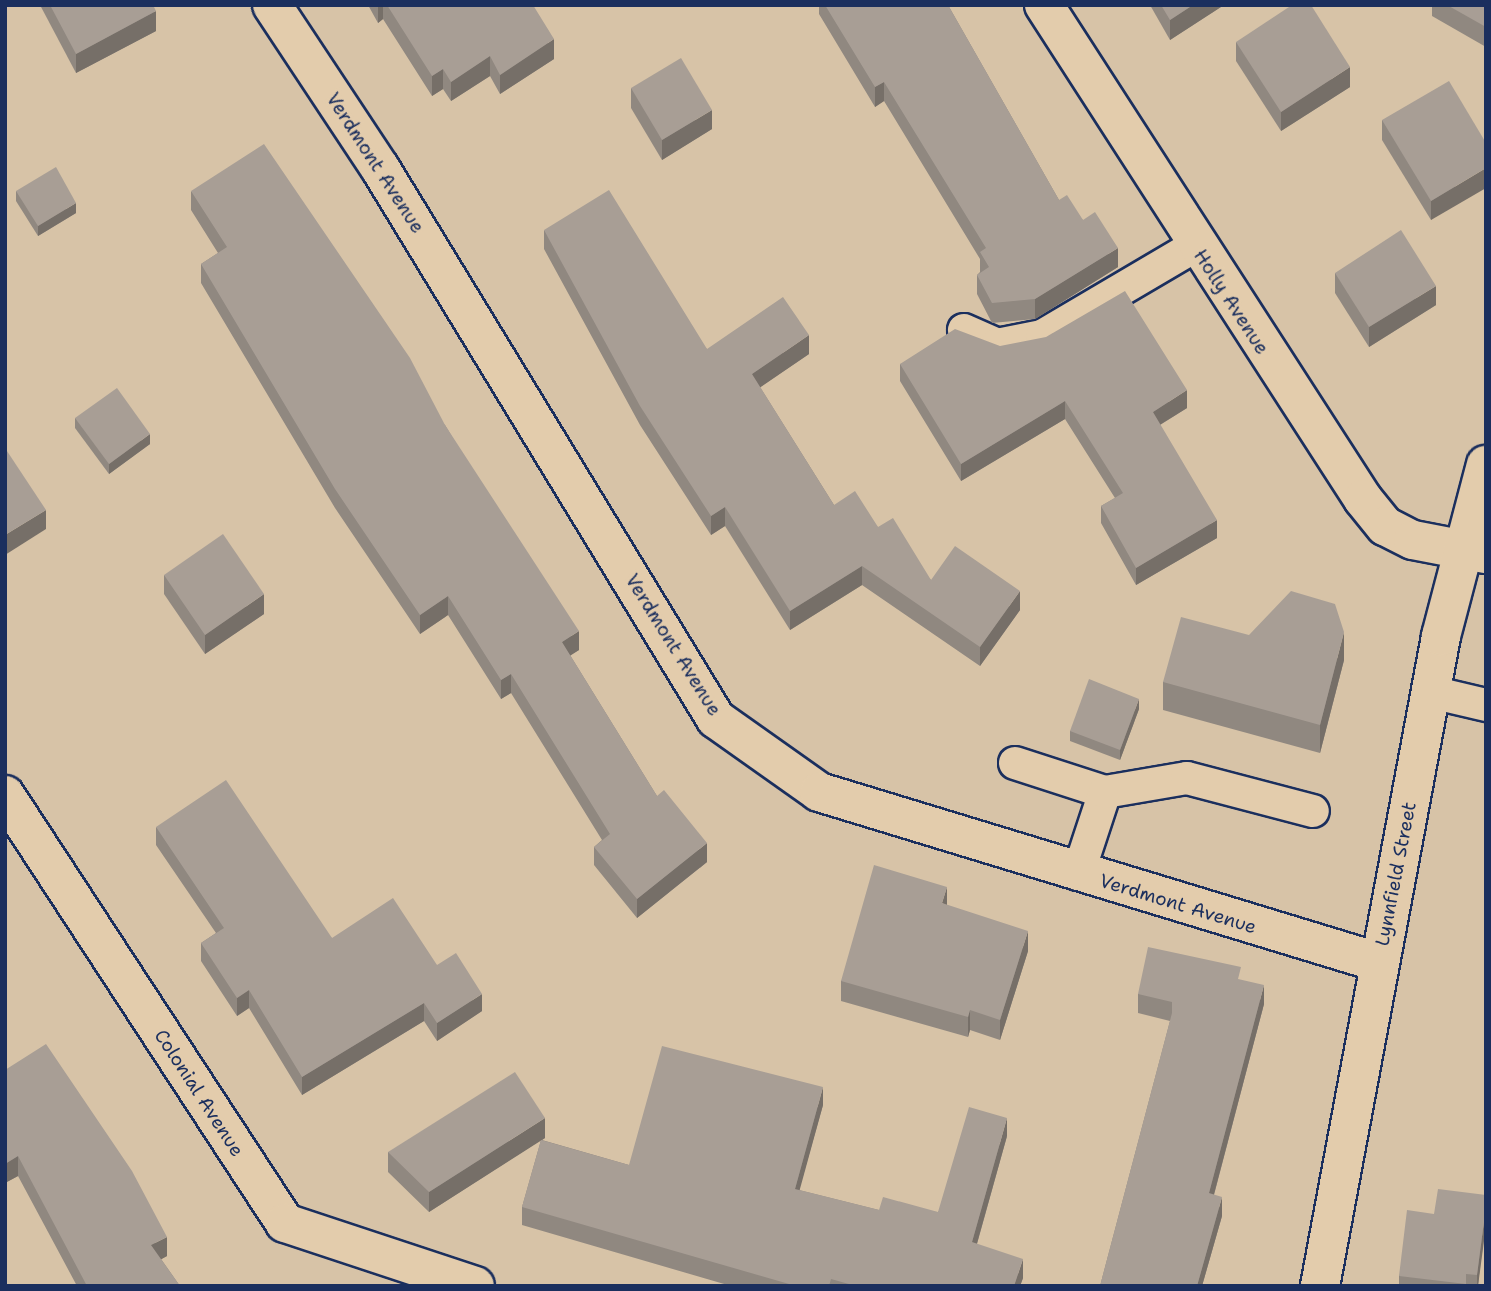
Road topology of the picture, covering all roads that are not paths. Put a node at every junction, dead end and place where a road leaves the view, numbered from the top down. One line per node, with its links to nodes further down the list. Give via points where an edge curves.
1 (272, 5): 13 (street, Verdmont Avenue, via 380,169 716,719 819,792)
2 (1044, 5): 3 (street, Holly Avenue)
3 (1195, 246): 4 (lane, via 1042,336 997,345); 6 (street, Holly Avenue, via 1330,457 1385,526 1413,540)
4 (964, 330)
5 (1486, 465): 6 (street, Lynnfield Street)
6 (1473, 551): 7 (street, Lynnfield Street)
7 (1431, 692): 8 (lane); 14 (street, Lynnfield Street)
8 (1486, 705)
9 (1015, 763): 10 (lane)
10 (1105, 792): 12 (lane, via 1187,778); 13 (lane)
11 (5, 795): 15 (street, Colonial Avenue, via 285,1223)
12 (1313, 811)
13 (1078, 874): 14 (street, Verdmont Avenue)
14 (1378, 962): 16 (street, Lynnfield Street)
15 (475, 1286)
16 (1320, 1286)

